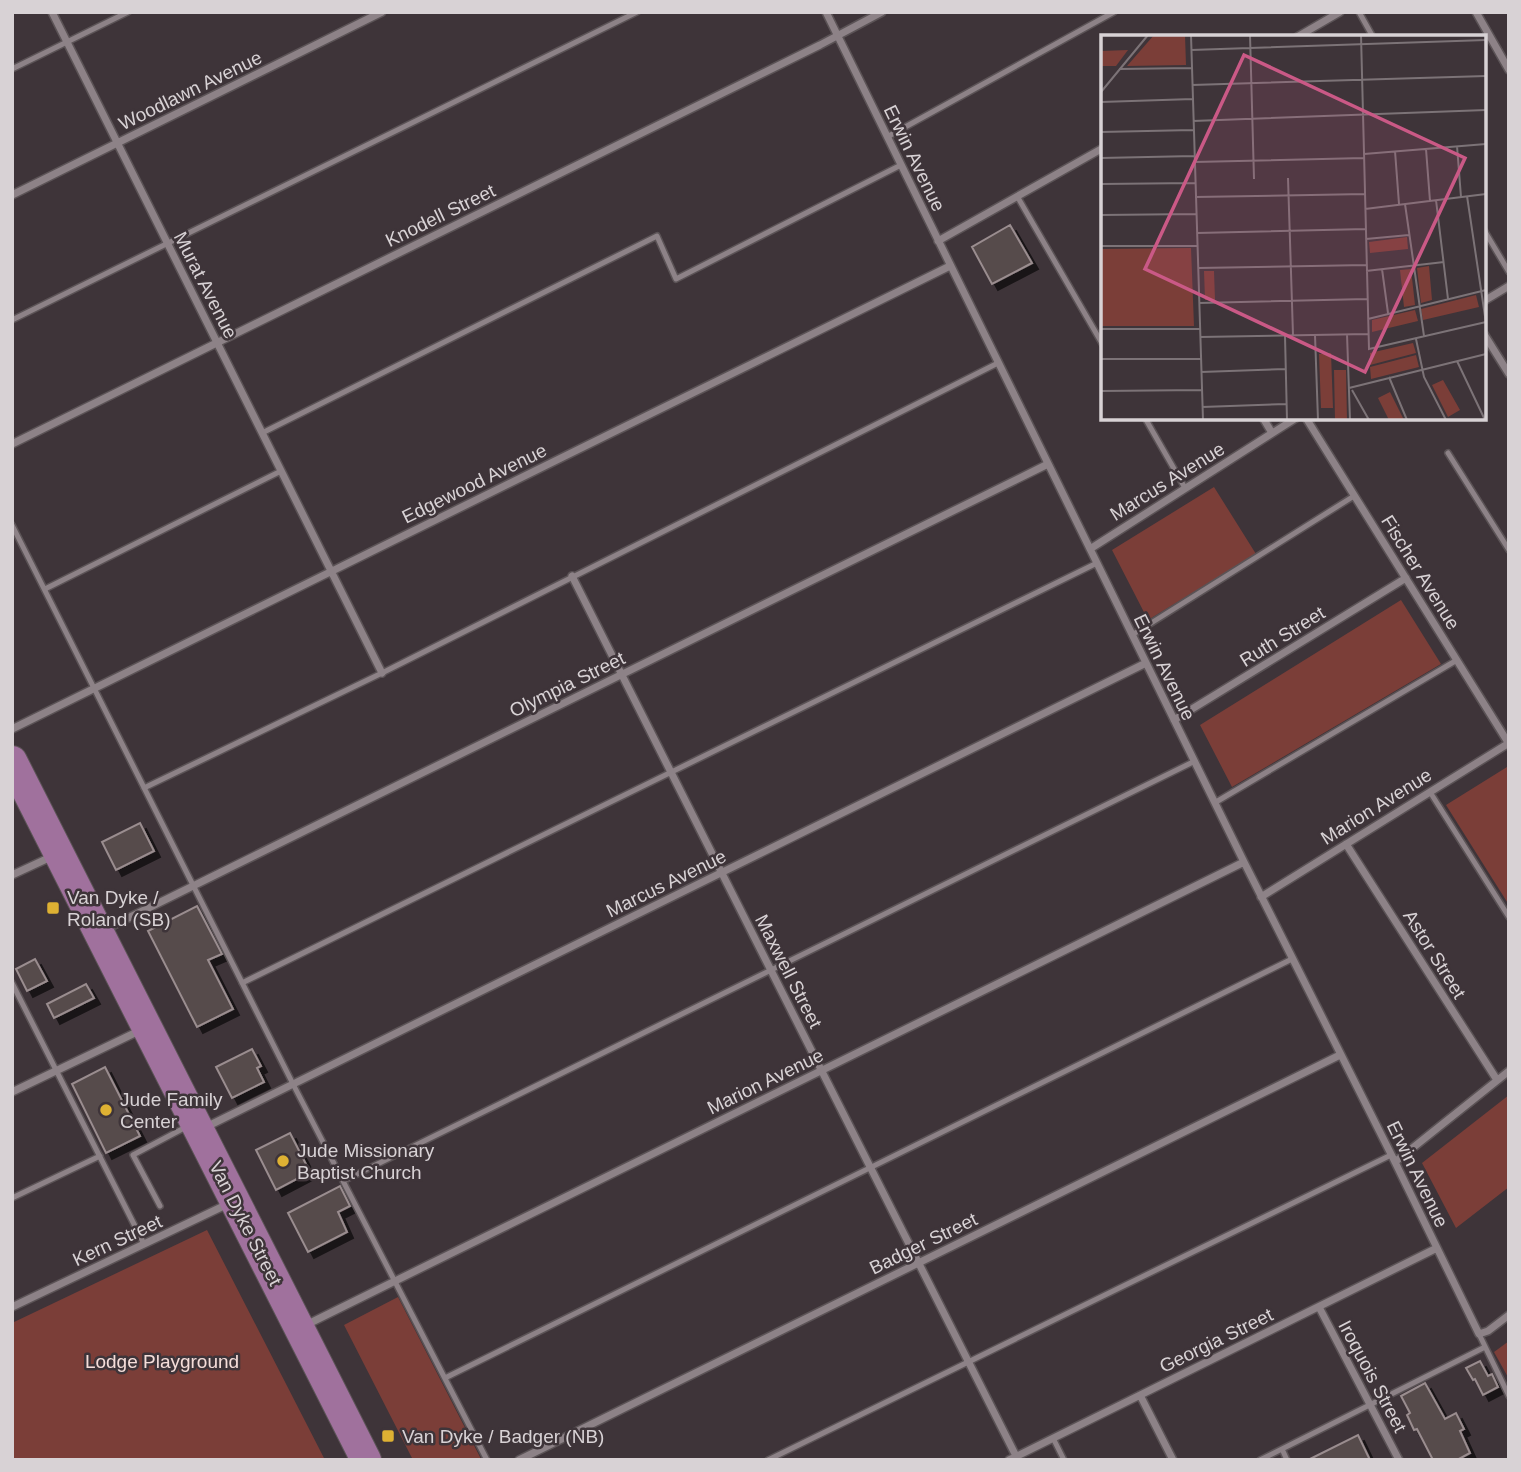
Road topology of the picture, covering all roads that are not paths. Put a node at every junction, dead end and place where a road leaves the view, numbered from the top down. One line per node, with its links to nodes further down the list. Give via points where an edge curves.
1 (52, 12): 14 (street, Murat Avenue)
2 (128, 12): 14 (lane)
3 (382, 12): 18 (street, Woodlawn Avenue)
4 (637, 12): 25 (lane)
5 (826, 12): 13 (street, Erwin Avenue)
6 (881, 12): 13 (street, Knodell Street)
7 (1114, 12): 17 (lane)
8 (1340, 12): 11 (street)
9 (1359, 12): 12 (lane)
10 (1476, 12): 16 (street)
11 (1300, 35)
12 (1372, 35)
13 (838, 36): 17 (street, Erwin Avenue); 33 (street, Knodell Street)
14 (67, 42): 15 (lane); 18 (street, Murat Avenue)
15 (12, 69)
16 (1509, 70)
17 (887, 137): 20 (street, Erwin Avenue)
18 (117, 143): 21 (street, Woodlawn Avenue); 25 (street, Murat Avenue)
19 (1101, 149): 22 (street)
20 (901, 166): 24 (street, Erwin Avenue); 40 (lane, via 676,279 657,236)
21 (12, 195)
22 (1017, 196): 24 (street); 32 (lane)
23 (1486, 233): 27 (lane)
24 (938, 241): 26 (street, Erwin Avenue)
25 (168, 244): 30 (lane); 33 (street, Murat Avenue)
26 (950, 266): 34 (street, Erwin Avenue); 52 (street, Edgewood Avenue)
27 (1509, 272)
28 (1509, 286): 29 (street)
29 (1486, 300)
30 (12, 320)
31 (1486, 337): 35 (street)
32 (1101, 342)
33 (217, 343): 40 (street, Murat Avenue); 42 (street, Knodell Street)
34 (998, 363): 44 (street, Erwin Avenue); 53 (lane)
35 (1509, 374)
36 (1146, 420): 46 (lane)
37 (1264, 420): 41 (street)
38 (1293, 420): 41 (street, Marcus Avenue)
39 (1307, 420): 47 (street, Fischer Avenue)
40 (262, 433): 45 (street, Murat Avenue)
41 (1272, 433): 46 (street, Marcus Avenue)
42 (12, 444)
43 (1448, 453): 50 (lane)
44 (1048, 464): 49 (street, Erwin Avenue); 60 (street, Olympia Street)
45 (281, 471): 52 (street, Murat Avenue); 55 (lane)
46 (1185, 488): 49 (street, Marcus Avenue)
47 (1354, 496): 54 (street, Fischer Avenue); 56 (lane)
48 (12, 525): 55 (lane)
49 (1090, 549): 51 (street, Erwin Avenue)
50 (1509, 550)
51 (1097, 563): 56 (street, Erwin Avenue); 67 (lane)
52 (332, 571): 59 (street, Murat Avenue); 61 (street, Edgewood Avenue)
53 (572, 576): 59 (lane); 60 (street, Maxwell Street)
54 (1406, 578): 57 (street, Fischer Avenue); 62 (street, Ruth Street)
55 (45, 589): 61 (lane)
56 (1132, 635): 58 (street, Erwin Avenue)
57 (1457, 660): 64 (street, Fischer Avenue); 70 (lane)
58 (1146, 663): 62 (street, Erwin Avenue); 74 (street, Marcus Avenue)
59 (382, 673): 68 (lane)
60 (621, 674): 67 (street, Maxwell Street); 76 (street, Olympia Street)
61 (94, 689): 63 (street, Edgewood Avenue); 68 (lane)
62 (1174, 720): 66 (street, Erwin Avenue)
63 (12, 729)
64 (1509, 743): 69 (street, Marion Avenue)
65 (12, 761): 72 (main road, Van Dyke Street)
66 (1195, 761): 70 (street, Erwin Avenue); 81 (lane)
67 (671, 772): 74 (street, Maxwell Street); 83 (lane)
68 (144, 788): 76 (lane)
69 (1430, 792): 71 (street, Marion Avenue); 78 (lane)
70 (1216, 803): 73 (street, Erwin Avenue)
71 (1346, 844): 77 (street, Marion Avenue); 89 (street, Astor Street)
72 (59, 853): 75 (street); 79 (main road, Van Dyke Street)
73 (1244, 862): 77 (street, Erwin Avenue); 87 (street, Marion Avenue)
74 (722, 873): 81 (street, Maxwell Street); 90 (street, Marcus Avenue)
75 (12, 875)
76 (193, 886): 79 (street, Olympia Street); 83 (lane)
77 (1261, 897): 80 (street, Erwin Avenue)
78 (1509, 917)
79 (99, 933): 84 (main road, Van Dyke Street)
80 (1292, 959): 85 (street, Erwin Avenue); 95 (lane)
81 (771, 970): 87 (street, Maxwell Street); 96 (lane)
82 (12, 983): 86 (lane)
83 (242, 983): 90 (lane)
84 (147, 1027): 86 (street); 92 (main road, Van Dyke Street)
85 (1340, 1055): 94 (street, Erwin Avenue); 102 (street, Badger Street)
86 (57, 1070): 91 (street); 93 (lane)
87 (822, 1071): 95 (street, Maxwell Street); 103 (street, Marion Avenue)
88 (1509, 1071): 89 (street)
89 (1497, 1080): 94 (street)
90 (293, 1084): 92 (street, Marcus Avenue); 96 (lane)
91 (12, 1091)
92 (197, 1126): 98 (main road, Van Dyke Street); 99 (lane, via 133,1155)
93 (100, 1156): 97 (lane); 100 (lane)
94 (1393, 1158): 101 (street, Erwin Avenue); 110 (lane)
95 (871, 1167): 102 (street, Maxwell Street); 111 (lane)
96 (343, 1181): 103 (lane)
97 (12, 1198)
98 (235, 1201): 100 (street, Kern Street); 107 (main road, Van Dyke Street)
99 (160, 1206)
100 (144, 1244): 104 (street, Kern Street)
101 (1437, 1248): 105 (street, Georgia Street); 108 (street, Erwin Avenue)
102 (919, 1263): 110 (street, Maxwell Street); 120 (street, Badger Street)
103 (394, 1281): 107 (street, Marion Avenue); 111 (lane)
104 (12, 1307)
105 (1319, 1307): 112 (street, Georgia Street); 114 (street, Iroquois Street)
106 (1509, 1315): 108 (street)
107 (299, 1328): 118 (main road, Van Dyke Street)
108 (1479, 1334): 109 (lane)
109 (1485, 1347): 113 (lane); 114 (lane)
110 (968, 1361): 117 (street, Maxwell Street); 121 (lane)
111 (445, 1378): 119 (lane)
112 (1140, 1395): 115 (street, Georgia Street); 123 (street)
113 (1509, 1396)
114 (1371, 1405): 116 (lane); 126 (street, Iroquois Street)
115 (1053, 1438): 117 (street, Georgia Street); 122 (lane)
116 (1282, 1449): 124 (lane); 125 (lane)
117 (1013, 1458)
118 (366, 1460)
119 (487, 1460)
120 (519, 1460)
121 (768, 1460)
122 (1064, 1460)
123 (1173, 1460)
124 (1260, 1460)
125 (1287, 1460)
126 (1399, 1460)

